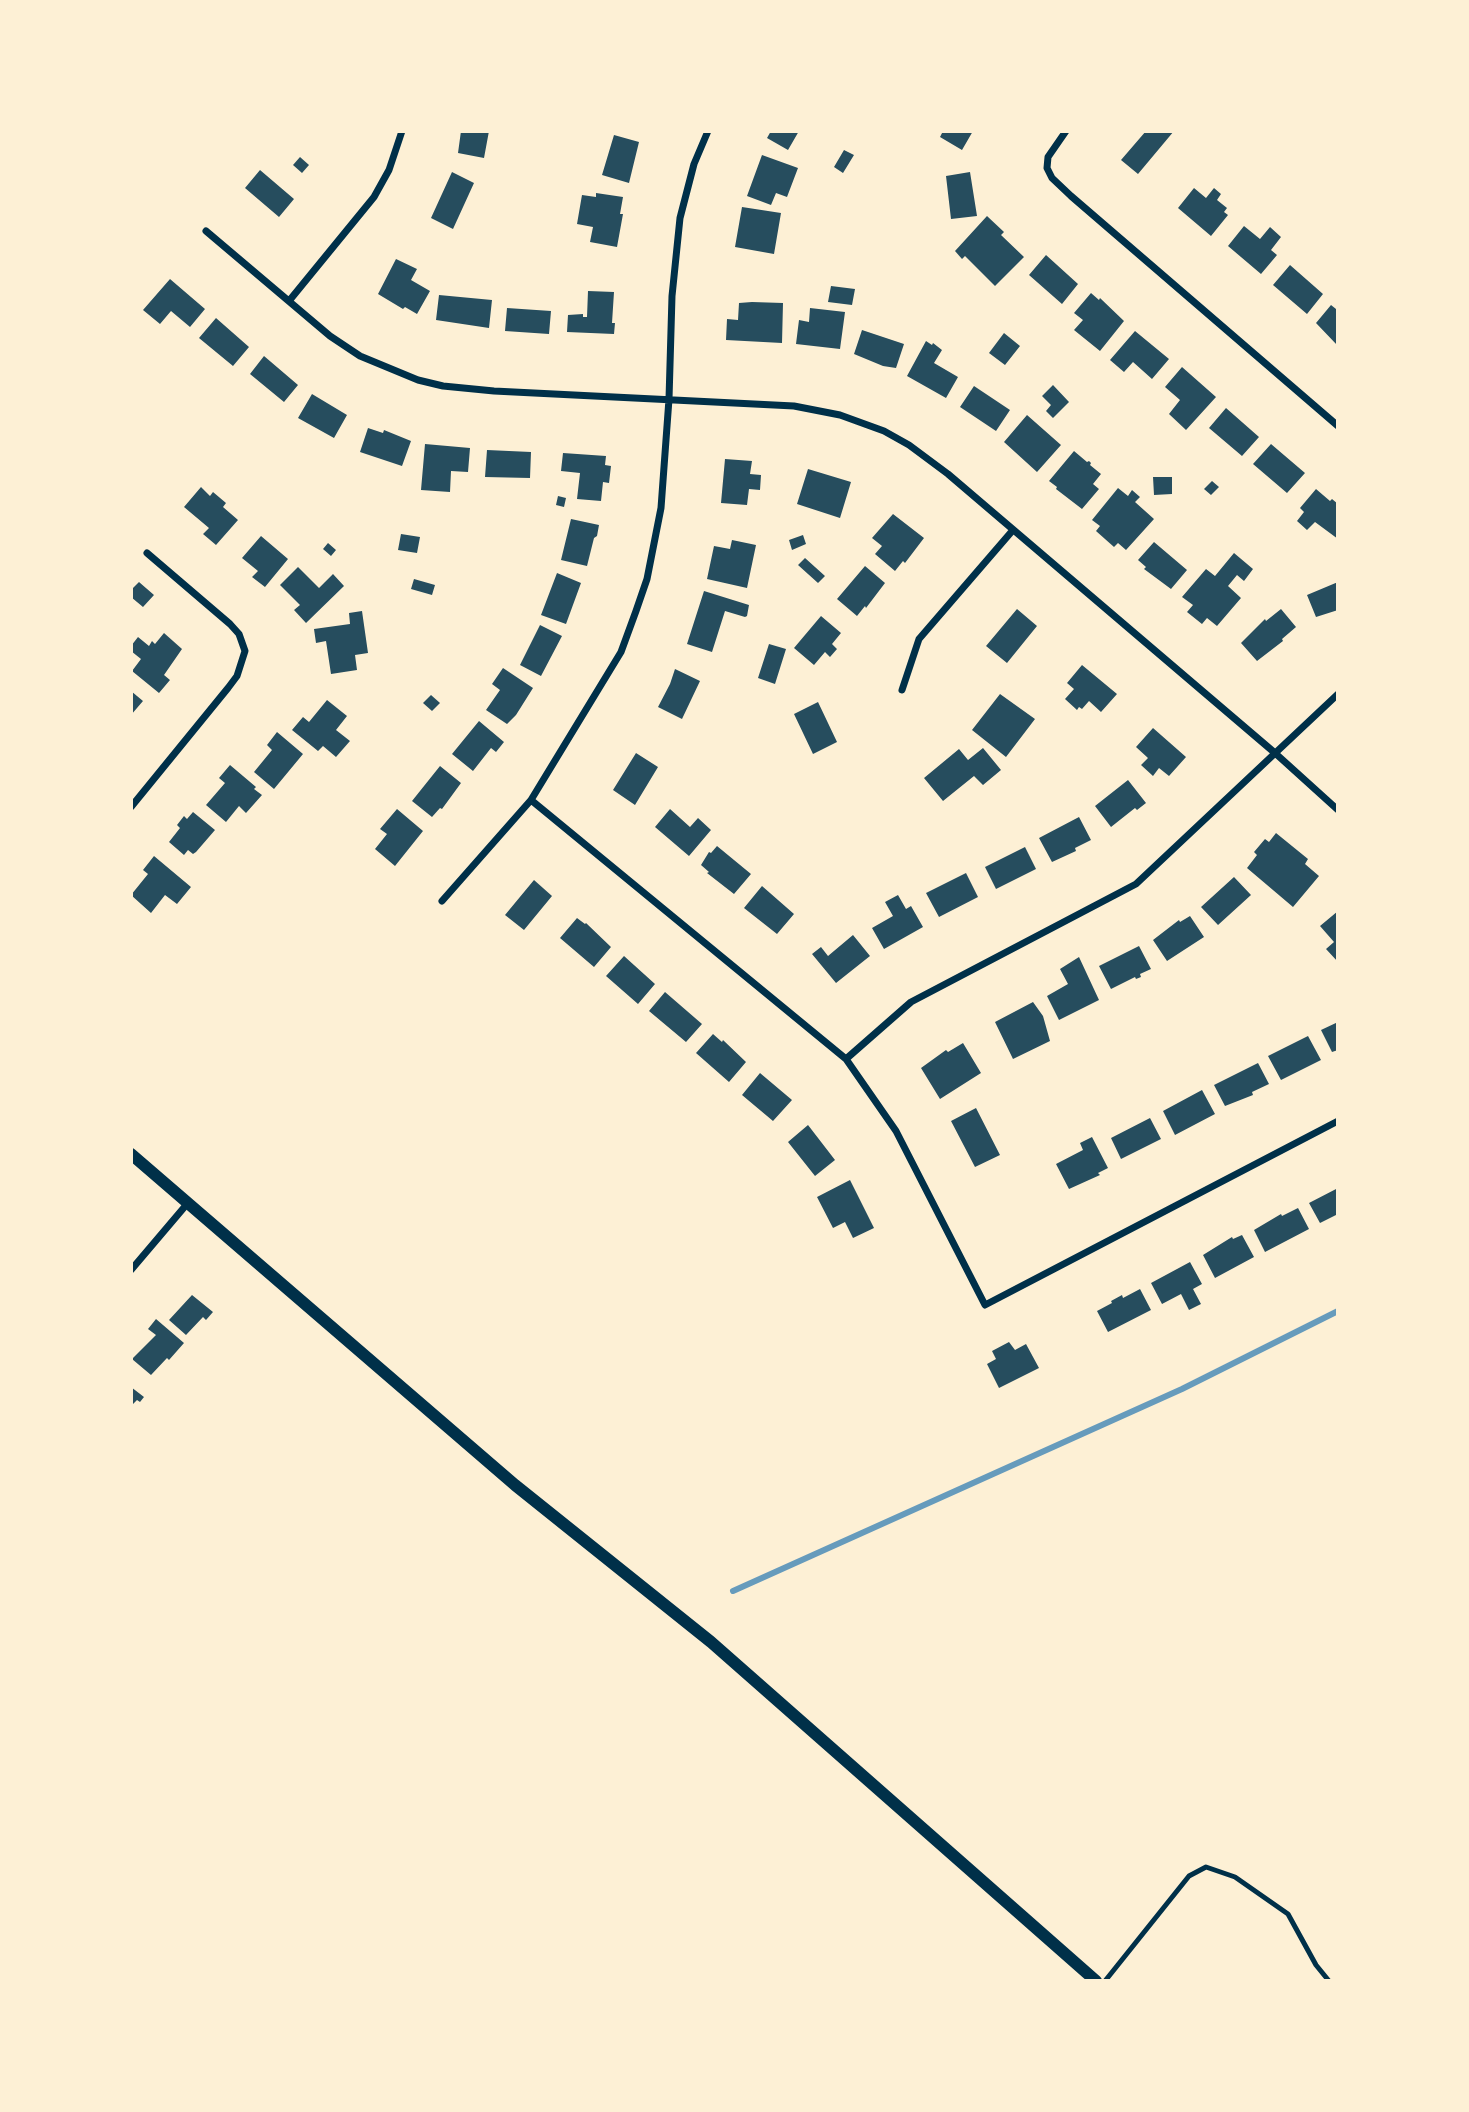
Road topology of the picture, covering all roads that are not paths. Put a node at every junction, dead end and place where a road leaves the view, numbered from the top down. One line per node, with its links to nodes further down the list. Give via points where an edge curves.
1 (402, 131): 5 (street, via 374,197)
2 (708, 131): 6 (street, via 680,218)
3 (1066, 131): 7 (street, via 1048,157 1052,178)
4 (206, 231): 5 (street)
5 (289, 301): 6 (street, via 360,356 418,380 494,391)
6 (669, 399): 8 (street, via 794,406 863,422 920,453); 13 (street, via 661,508 636,611 621,652)
7 (1338, 426)
8 (1013, 530): 10 (street, via 919,639); 12 (street)
9 (146, 553): 14 (street, via 230,624 245,651 237,676)
10 (902, 690)
11 (1338, 694): 12 (street)
12 (1275, 753): 15 (street); 17 (street, via 1136,884 911,1002)
13 (531, 800): 16 (street); 17 (street)
14 (131, 807)
15 (1338, 810)
16 (442, 901)
17 (846, 1059): 18 (street, via 896,1132 985,1305)
18 (1338, 1121)
19 (131, 1154): 20 (street)
20 (187, 1204): 21 (street); 22 (street, via 515,1485 710,1642)
21 (131, 1270)
22 (1096, 1981)
23 (1105, 1981): 24 (lane, via 1189,1876 1206,1867 1235,1877 1288,1914)
24 (1329, 1981)

